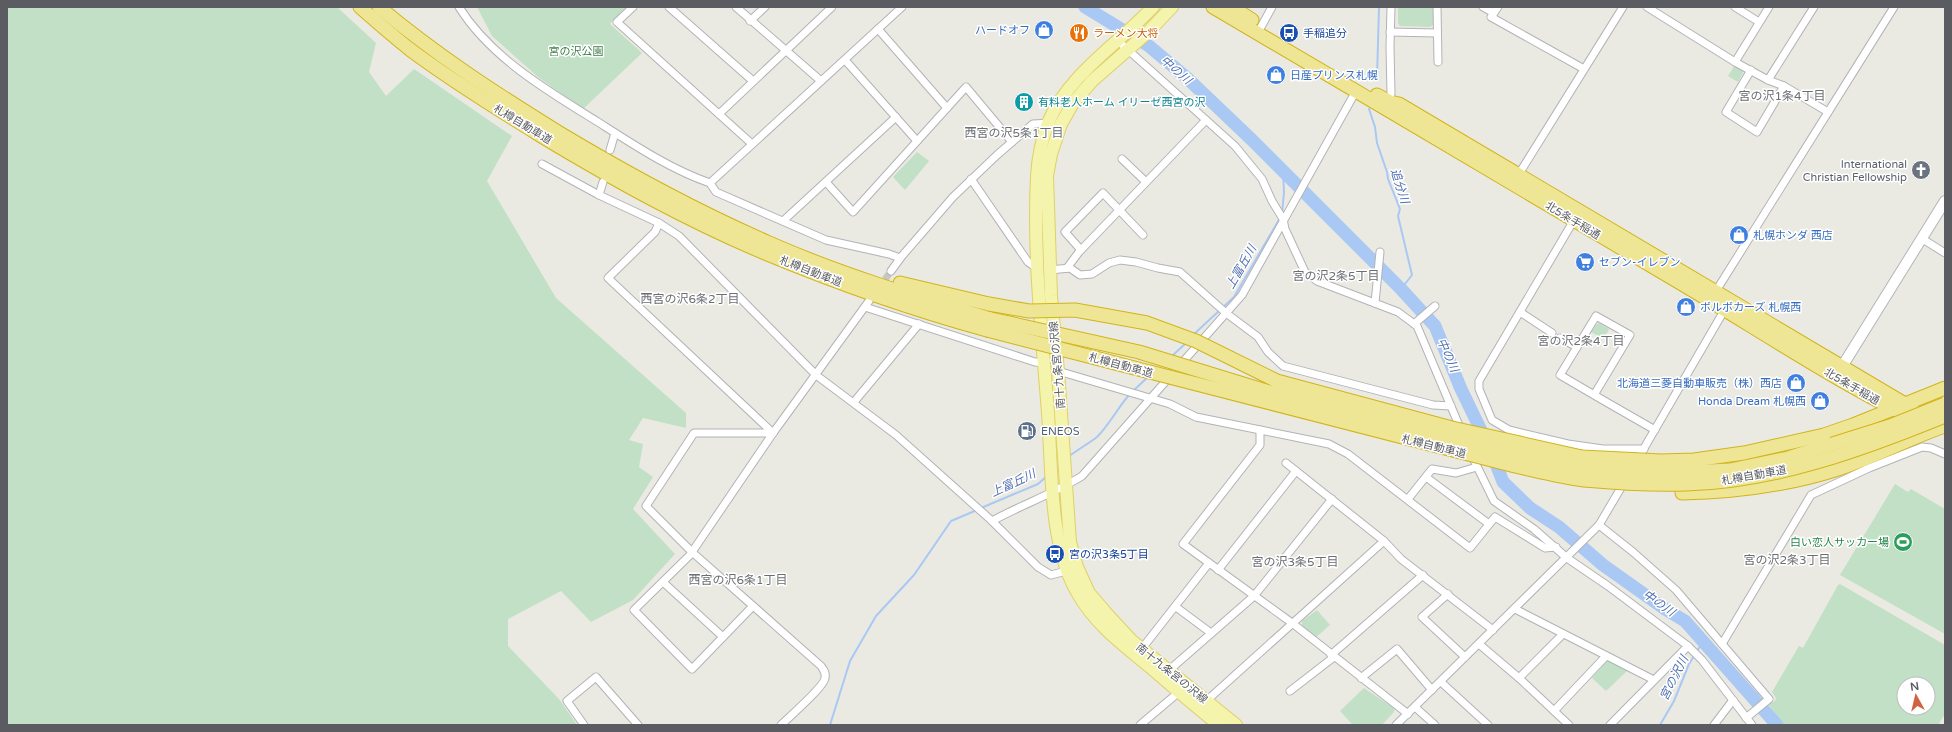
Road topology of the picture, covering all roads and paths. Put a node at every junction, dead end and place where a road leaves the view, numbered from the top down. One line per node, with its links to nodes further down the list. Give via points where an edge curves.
1 (360, 7): 90 (highway, 札樽自動車道, via 412,50 495,108 608,176 686,217 763,253 882,298)
2 (379, 7): 78 (highway, 札樽自動車道, via 413,36 501,97 603,159 696,209)
3 (459, 7): 52 (street, via 470,24 499,53 548,90)
4 (633, 7): 47 (street, via 617,22)
5 (669, 7): 40 (street)
6 (736, 7): 25 (street)
7 (765, 7): 25 (street)
8 (832, 7): 33 (street)
9 (902, 7): 28 (street)
10 (1154, 7): 31 (main road, 南十九条宮の沢線)
11 (1172, 7): 32 (main road, 南十九条宮の沢線)
12 (1214, 7): 43 (highway, 北5条手稲通)
13 (1232, 7): 27 (highway, 北5条手稲通)
14 (1272, 7): 27 (street)
15 (1391, 7): 29 (street)
16 (1437, 7): 30 (street)
17 (1483, 7): 24 (street)
18 (1623, 7): 37 (street)
19 (1647, 7): 36 (street)
20 (1735, 7): 26 (street)
21 (1769, 7): 26 (street)
22 (1814, 7): 39 (street)
23 (1894, 7): 46 (street)
24 (1496, 10): 37 (street, via 1491,18)
25 (750, 21): 33 (street)
26 (1759, 22): 36 (street)
27 (1261, 26): 44 (highway, 北5条手稲通)
28 (878, 29): 34 (street); 45 (street)
29 (1390, 32): 30 (street); 44 (street, via 1391,94)
30 (1436, 33): 35 (street)
31 (1117, 40): 32 (street); 50 (main road, 南十九条宮の沢線, via 1073,82)
32 (1128, 50): 49 (street); 51 (main road, 南十九条宮の沢線, via 1092,81 1073,103)
33 (785, 51): 40 (street); 41 (street)
34 (844, 60): 41 (street); 48 (street)
35 (1438, 62)
36 (1736, 62): 38 (street)
37 (1584, 69): 60 (street)
38 (1750, 70): 39 (street); 42 (street, via 1726,112 1757,132)
39 (1768, 80): 42 (street)
40 (753, 81): 47 (street)
41 (821, 81): 55 (street)
42 (1784, 86): 46 (street)
43 (1356, 91): 44 (highway, 北5条手稲通); 68 (street)
44 (1387, 106): 60 (highway, 北5条手稲通, via 1399,104)
45 (948, 108): 53 (street); 54 (street, via 966,88)
46 (1828, 112): 82 (street)
47 (718, 114): 55 (street)
48 (896, 117): 53 (street); 62 (street)
49 (1206, 120): 63 (street); 68 (street, via 1235,146 1262,179)
50 (1049, 123): 51 (street); 54 (street, via 1033,124); 80 (main road, 南十九条宮の沢線, via 1040,152 1037,174)
51 (1061, 124): 80 (main road, 南十九条宮の沢線, via 1047,176)
52 (615, 133): 56 (street); 64 (street, via 650,155)
53 (918, 141): 62 (street, via 853,212)
54 (1012, 142): 59 (street)
55 (752, 144): 64 (street)
56 (610, 150)
57 (1122, 159): 63 (street)
58 (542, 164): 65 (street)
59 (971, 179): 77 (street); 80 (street, via 1028,262)
60 (1516, 179): 69 (highway, 北5条手稲通); 82 (highway, 北5条手稲通)
61 (602, 182): 65 (street)
62 (826, 182): 70 (street)
63 (1146, 182): 67 (street)
64 (710, 183): 70 (street, via 716,192)
65 (599, 195): 71 (street)
66 (1945, 201): 73 (street)
67 (1119, 211): 72 (street); 74 (street); 74 (street, via 1103,193 1065,232)
68 (1283, 219): 83 (street, via 1305,272 1317,281); 86 (street, via 1242,295)
69 (1574, 220): 85 (highway, 北5条手稲通); 87 (street)
70 (783, 221): 77 (street, via 826,240)
71 (659, 223): 97 (street, via 679,236); 110 (street, via 655,232 608,278)
72 (1143, 235)
73 (1921, 238): 76 (street); 96 (street)
74 (1081, 250): 79 (street)
75 (1380, 252): 83 (street)
76 (1945, 253)
77 (900, 258): 81 (street)
78 (822, 264): 90 (highway, 札樽自動車道); 105 (highway, bridge, via 989,304 1029,311 1075,310 1147,322 1196,341 1276,381 1452,428 1582,457 1661,461 1694,460 1744,453 1824,435)
79 (1067, 268): 80 (street); 86 (street, via 1080,274 1092,274 1109,263 1120,260 1180,272)
80 (1044, 269): 94 (main road, 南十九条宮の沢線); 95 (main road, 南十九条宮の沢線)
81 (891, 272)
82 (1716, 291): 96 (highway, 北5条手稲通)
83 (1375, 303): 89 (street, via 1398,312)
84 (1435, 306): 89 (street)
85 (1725, 309): 96 (highway, 北5条手稲通); 108 (street)
86 (1226, 312): 100 (street); 104 (street, via 1258,337 1268,352 1283,366 1432,405)
87 (1520, 312): 91 (street); 111 (street, via 1479,381 1479,389 1492,420 1509,430 1568,444 1602,449)
88 (919, 324): 94 (street); 97 (street, via 867,304); 101 (street)
89 (1414, 324): 104 (street)
90 (989, 325): 103 (highway, 札樽自動車道, bridge, via 1138,352 1266,391 1554,463 1602,470 1672,473 1730,470 1788,458 1890,426); 117 (highway, 札樽自動車道, bridge, via 1508,464)
91 (1552, 333)
92 (1560, 338): 93 (street)
93 (1577, 347): 99 (street, via 1560,375); 99 (street, via 1596,316 1630,336)
94 (1044, 363): 119 (main road, 南十九条宮の沢線)
95 (1058, 371): 100 (street); 118 (main road, 南十九条宮の沢線)
96 (1839, 372): 102 (highway, 北5条手稲通); 105 (highway, 北5条手稲通)
97 (816, 375): 101 (street); 110 (street)
98 (1945, 388): 102 (highway)
99 (1594, 395): 108 (street)
100 (1149, 398): 107 (street, via 1170,404 1196,417); 118 (street, via 1082,476)
101 (854, 402): 122 (street)
102 (1905, 404): 105 (highway); 109 (highway, 北5条手稲通)
103 (1945, 404)
104 (1451, 406): 114 (street)
105 (1892, 409): 109 (highway, 北5条手稲通)
106 (1945, 416): 117 (highway, 札樽自動車道, bridge, via 1826,459 1772,473 1688,484)
107 (1260, 430): 120 (street, via 1329,444 1348,454); 129 (street, via 1260,445 1183,544)
108 (1655, 430): 111 (street)
109 (1942, 430): 117 (highway, bridge, via 1839,469 1800,480 1724,491 1682,493 1642,490)
110 (773, 433): 127 (street); 127 (street, via 694,433 646,506)
111 (1644, 449): 124 (street)
112 (1945, 454): 145 (street, via 1922,447 1811,495)
113 (1286, 463): 115 (street)
114 (1477, 467): 116 (street, via 1456,472 1432,469); 126 (street, via 1494,500)
115 (1296, 471): 121 (street); 131 (street)
116 (1426, 477): 120 (street); 123 (street)
117 (1583, 480)
118 (1066, 483): 119 (street); 130 (main road, 南十九条宮の沢線)
119 (1053, 491): 122 (street); 130 (main road, 南十九条宮の沢線, via 1059,544)
120 (1408, 499): 123 (street, via 1470,548)
121 (1332, 500): 125 (street); 135 (street)
122 (992, 521): 130 (street, via 1038,566 1051,575)
123 (1489, 524): 126 (street, via 1495,517 1545,548)
124 (1599, 525): 128 (street); 145 (street, via 1676,590)
125 (1384, 541): 132 (street); 139 (street)
126 (1556, 548): 128 (street)
127 (692, 552): 133 (street); 136 (street)
128 (1567, 558): 138 (street); 146 (street)
129 (1209, 563): 131 (street); 137 (street)
130 (1072, 569): 147 (main road, 南十九条宮の沢線, via 1076,592 1096,620)
131 (1218, 570): 135 (street)
132 (1423, 575): 134 (street); 148 (street)
133 (663, 582): 143 (street); 143 (street, via 634,610 692,669)
134 (1448, 594): 140 (street); 150 (street, via 1422,617)
135 (1254, 596): 139 (street); 141 (street)
136 (753, 606): 143 (street); 167 (street, via 825,672 825,680 818,689)
137 (1176, 607): 141 (street); 147 (street)
138 (1515, 609): 140 (street); 142 (street)
139 (1292, 623): 148 (street); 160 (street)
140 (1493, 630): 144 (street)
141 (1211, 633): 151 (street)
142 (1563, 634): 149 (street); 153 (street)
143 (723, 637)
144 (1479, 644): 150 (street); 153 (street)
145 (1722, 644): 164 (street, via 1769,699)
146 (1689, 647): 154 (street); 159 (street)
147 (1139, 652): 151 (main road, 南十九条宮の沢線)
148 (1333, 656): 152 (street); 157 (street)
149 (1606, 656): 154 (street); 162 (street)
150 (1465, 657): 155 (street)
151 (1165, 674): 158 (main road, 南十九条宮の沢線); 160 (main road, 南十九条宮の沢線)
152 (1361, 678): 156 (street, via 1397,649); 163 (street)
153 (1519, 678): 162 (street)
154 (1654, 680): 175 (street)
155 (1441, 682): 156 (street); 173 (street)
156 (1432, 690): 161 (street)
157 (1290, 691)
158 (1179, 692): 160 (main road, 南十九条宮の沢線); 168 (street)
159 (1732, 700): 164 (street); 176 (street)
160 (1202, 704): 169 (main road, 南十九条宮の沢線); 170 (main road, 南十九条宮の沢線)
161 (1415, 707): 163 (street); 172 (street)
162 (1554, 711): 174 (street)
163 (1408, 714): 171 (street)
164 (1749, 716): 177 (street)
165 (584, 725): 166 (street, via 567,701 596,677)
166 (638, 725)
167 (781, 725)
168 (1140, 725)
169 (1219, 725)
170 (1236, 725)
171 (1396, 725)
172 (1435, 725)
173 (1488, 725)
174 (1569, 725)
175 (1610, 725)
176 (1714, 725)
177 (1752, 725)

